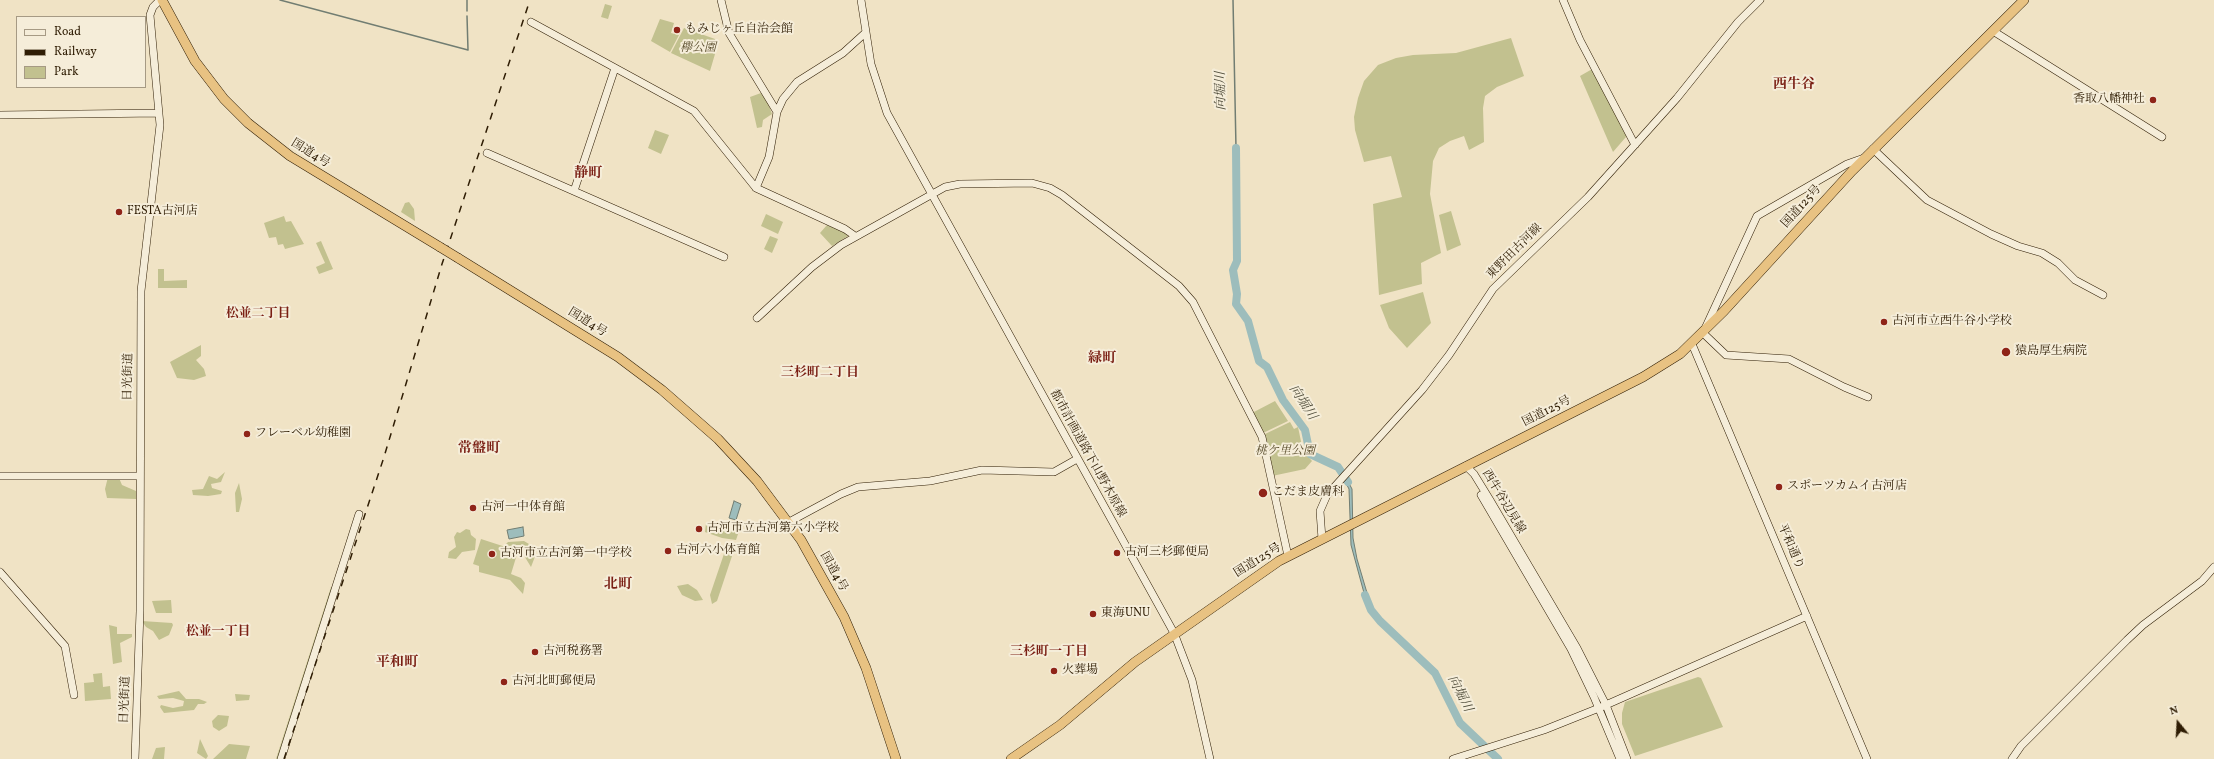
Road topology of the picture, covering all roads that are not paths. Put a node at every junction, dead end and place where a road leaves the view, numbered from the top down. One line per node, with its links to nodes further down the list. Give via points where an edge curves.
1 (161, 0): 12 (street, 日光街道, via 152,6 150,15); 34 (highway, 国道4号, bridge, via 184,43 208,79 252,127 290,156 607,350 667,394 718,439 757,481)
2 (721, 0): 11 (street, via 729,33)
3 (860, 0): 9 (street, 都市計画道路下山野木原線)
4 (1562, 0): 15 (street)
5 (1760, 0): 15 (street, 東野田古河線, via 1738,22 1677,98)
6 (2024, 0): 8 (highway, 国道125号)
7 (531, 22): 10 (street)
8 (1993, 31): 14 (street); 16 (highway, 国道125号)
9 (864, 34): 11 (street, via 843,52 797,82 783,99); 21 (street, 都市計画道路下山野木原線, via 879,93)
10 (615, 68): 19 (street, via 694,111); 20 (street)
11 (778, 112): 19 (street, via 770,157)
12 (159, 113): 13 (street); 32 (street, 日光街道, via 158,153 141,285)
13 (0, 115)
14 (2162, 137)
15 (1635, 145): 35 (street, 東野田古河線, via 1588,197 1493,289 1422,390 1327,495 1322,504 1320,518)
16 (1873, 149): 18 (highway, 国道125号); 24 (street, via 1927,200 1991,234 2042,253 2058,263 2076,280)
17 (487, 153): 20 (street)
18 (1864, 158): 26 (highway, 国道125号); 26 (street, via 1847,164 1757,216)
19 (756, 188): 22 (street)
20 (574, 191): 23 (street)
21 (930, 194): 22 (street); 29 (street, 都市計画道路下山野木原線); 36 (street, via 960,184 1043,185 1062,195 1184,291 1202,319 1260,431)
22 (855, 236): 25 (street, via 818,263)
23 (724, 257)
24 (2103, 294)
25 (757, 318)
26 (1703, 333): 27 (highway, 国道125号); 28 (street, via 1726,355 1789,359 1844,387)
27 (1692, 344): 30 (highway, 国道125号, via 1668,363 1643,377); 39 (street, 平和通り)
28 (1868, 396)
29 (1078, 459): 34 (street, via 1054,472 982,470 930,481 858,487); 40 (street, 都市計画道路下山野木原線)
30 (1466, 466): 35 (highway, 国道125号); 42 (street, 西牛谷辺見線)
31 (0, 476): 32 (street)
32 (140, 476): 43 (street, 日光街道, via 140,611)
33 (359, 514): 44 (street)
34 (789, 522): 45 (highway, 国道4号, via 844,617 859,651)
35 (1322, 539): 36 (highway, 国道125号)
36 (1288, 556): 40 (highway, 国道125号)
37 (2214, 567): 52 (street, via 2202,581 2127,640 2021,746)
38 (0, 572): 41 (street, via 65,646)
39 (1807, 616): 42 (street); 51 (street, 平和通り)
40 (1174, 633): 46 (highway, 国道125号, via 1051,732); 47 (street, 都市計画道路下山野木原線, via 1192,680)
41 (74, 695)
42 (1603, 707): 48 (street); 49 (street, 西牛谷辺見線); 50 (street, 西牛谷辺見線)
43 (135, 759)
44 (281, 759)
45 (896, 759)
46 (1011, 759)
47 (1210, 759)
48 (1453, 759)
49 (1620, 759)
50 (1627, 759)
51 (1867, 759)
52 (2012, 759)

